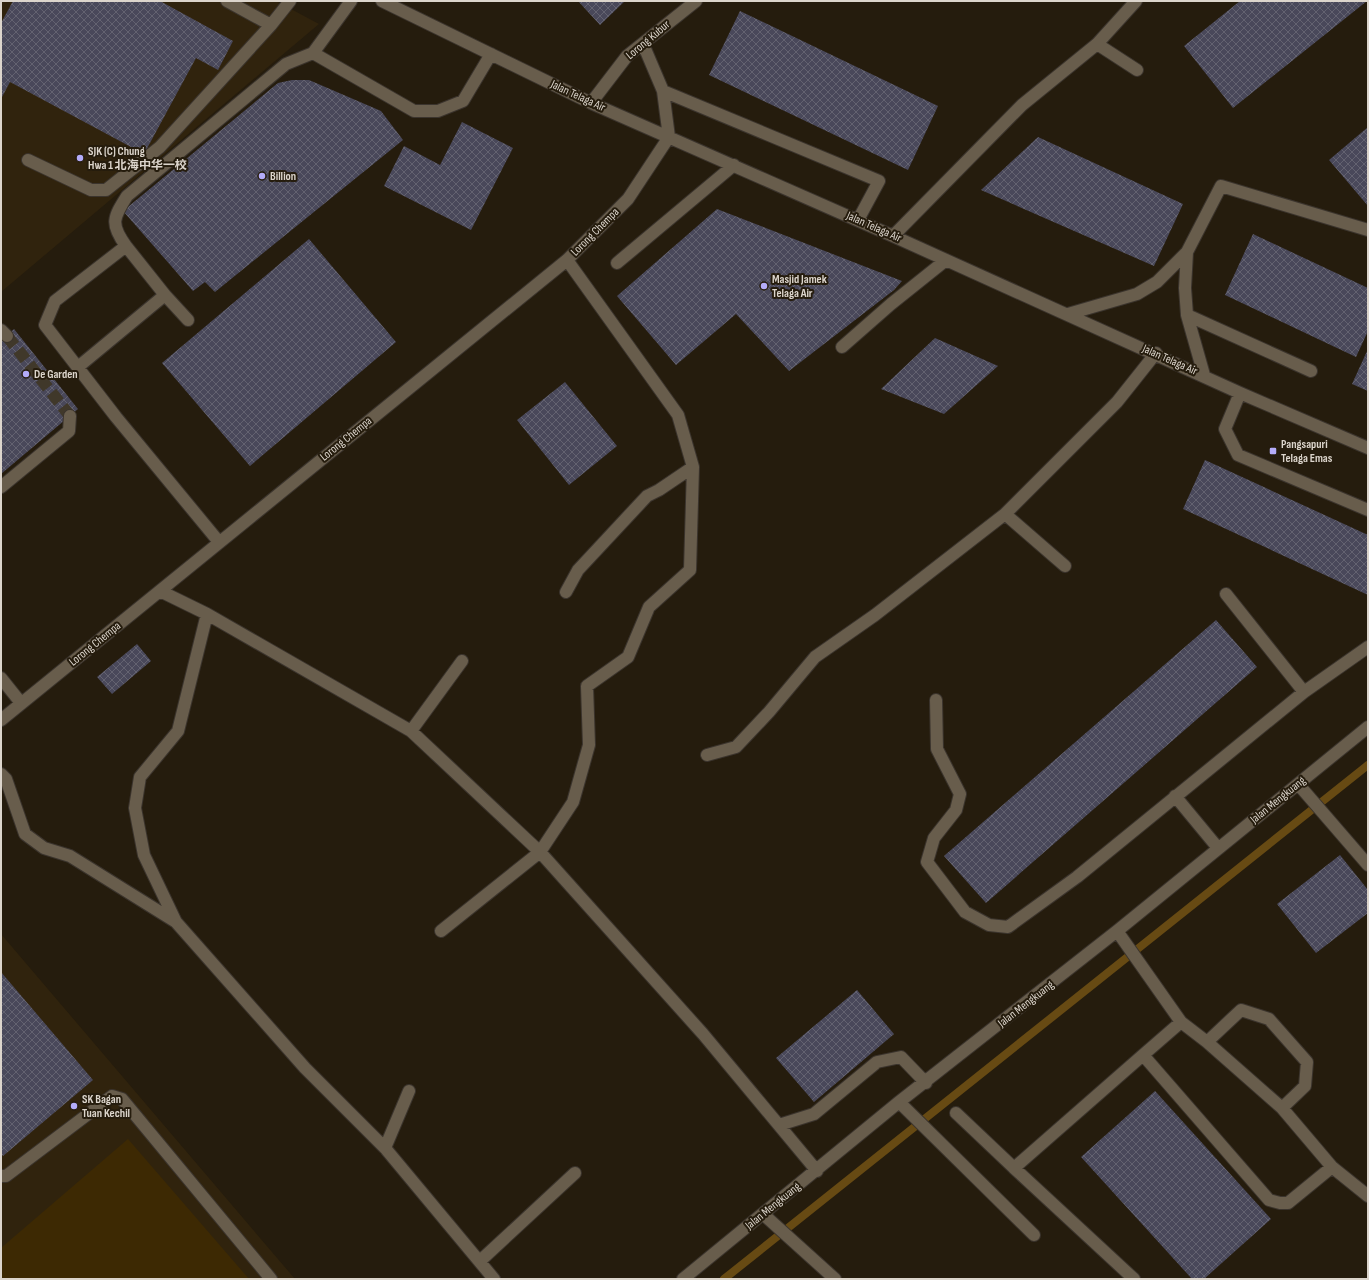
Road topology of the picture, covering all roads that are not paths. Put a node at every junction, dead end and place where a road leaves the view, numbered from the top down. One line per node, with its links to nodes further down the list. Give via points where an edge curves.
1 (227, 1): 7 (street)
2 (290, 1): 7 (street)
3 (351, 1): 10 (street)
4 (382, 1): 11 (street, Jalan Telaga Air)
5 (696, 1): 8 (street, Lorong Kubur)
6 (1136, 1): 9 (street)
7 (271, 25): 16 (street, via 160,147 106,190 91,190)
8 (643, 44): 13 (street); 14 (street, Lorong Kubur, via 627,56)
9 (1097, 44): 12 (street); 20 (street, via 1022,105)
10 (313, 53): 11 (street, via 414,111 438,111 463,101); 21 (street, via 286,64 127,196 116,213 115,231)
11 (491, 54): 14 (street, Jalan Telaga Air)
12 (1138, 70)
13 (663, 90): 15 (street); 18 (street, via 879,181)
14 (590, 103): 15 (street, Jalan Telaga Air)
15 (668, 137): 17 (street, Jalan Telaga Air); 23 (street, Lorong Chempa, via 628,199)
16 (28, 160)
17 (734, 165): 18 (street, Jalan Telaga Air); 25 (street)
18 (858, 220): 20 (street, Jalan Telaga Air)
19 (1368, 230): 22 (street, via 1221,186)
20 (893, 236): 24 (street, Jalan Telaga Air)
21 (126, 246): 26 (street); 32 (street, via 55,301 45,325)
22 (1186, 252): 27 (street, via 1157,282 1137,294); 28 (street)
23 (567, 260): 38 (street, via 678,415); 42 (street, Lorong Chempa)
24 (946, 260): 27 (street, Jalan Telaga Air); 30 (street)
25 (617, 263)
26 (165, 295): 29 (street); 32 (street)
27 (1068, 314): 31 (street, Jalan Telaga Air)
28 (1187, 315): 33 (street); 34 (street)
29 (188, 320)
30 (842, 347)
31 (1156, 353): 34 (street, Jalan Telaga Air); 41 (street, via 1117,402)
32 (78, 367): 42 (street)
33 (1311, 371)
34 (1204, 375): 35 (street, Jalan Telaga Air)
35 (1240, 393): 37 (street, Jalan Telaga Air); 40 (street, via 1225,429 1238,455)
36 (70, 416): 39 (street, via 69,432)
37 (1368, 448)
38 (693, 467): 45 (street, via 647,496 578,570); 62 (street, via 690,570 649,607 628,657 587,686 589,745 573,802)
39 (1, 487)
40 (1368, 510)
41 (1005, 514): 43 (street); 57 (street, via 876,615 815,657 736,748)
42 (219, 542): 44 (street, Lorong Chempa)
43 (1064, 566)
44 (160, 591): 47 (street); 53 (street, Lorong Chempa)
45 (566, 592)
46 (1226, 594): 51 (street)
47 (207, 614): 56 (street); 64 (street, via 178,731 140,777 135,808 144,855)
48 (1368, 647): 51 (street)
49 (462, 661): 56 (street)
50 (1, 678): 53 (street)
51 (1304, 692): 60 (street)
52 (936, 700): 60 (street, via 937,749 960,794 956,810 934,838 927,862 965,912 989,925 1008,927 1076,877)
53 (21, 703): 54 (street, Lorong Chempa)
54 (1, 720)
55 (1368, 728): 59 (street, Jalan Mengkuang)
56 (411, 731): 62 (street)
57 (707, 755)
58 (1, 774): 64 (street, via 6,779 25,834 44,848 70,856)
59 (1298, 784): 61 (street, Jalan Mengkuang); 63 (street)
60 (1175, 796): 61 (street)
61 (1218, 848): 66 (street, Jalan Mengkuang)
62 (540, 852): 65 (street); 75 (street, via 703,1034)
63 (1368, 865)
64 (176, 922): 76 (street, via 305,1068)
65 (441, 931)
66 (1117, 931): 67 (street); 70 (street, Jalan Mengkuang)
67 (1181, 1022): 68 (street); 69 (street)
68 (1207, 1042): 73 (street); 73 (street, via 1242,1010 1269,1019 1307,1062 1305,1086)
69 (1143, 1055): 77 (street, via 1269,1200 1288,1203); 78 (street)
70 (926, 1083): 72 (street, Jalan Mengkuang); 75 (street, via 901,1057 877,1062 814,1114)
71 (409, 1091): 76 (street)
72 (899, 1102): 79 (street, Jalan Mengkuang); 84 (street)
73 (1282, 1108): 77 (street)
74 (956, 1112): 78 (street)
75 (779, 1126): 79 (street)
76 (384, 1148): 85 (street)
77 (1332, 1167): 82 (street)
78 (1014, 1168): 90 (street)
79 (817, 1171): 83 (street, Jalan Mengkuang)
80 (575, 1173): 85 (street)
81 (1, 1176): 86 (street, via 6,1176 112,1096 122,1099)
82 (1368, 1196)
83 (763, 1214): 88 (street, Jalan Mengkuang); 89 (street)
84 (1034, 1235)
85 (480, 1261): 87 (street)
86 (271, 1279)
87 (494, 1279)
88 (683, 1279)
89 (835, 1279)
90 (1134, 1279)

